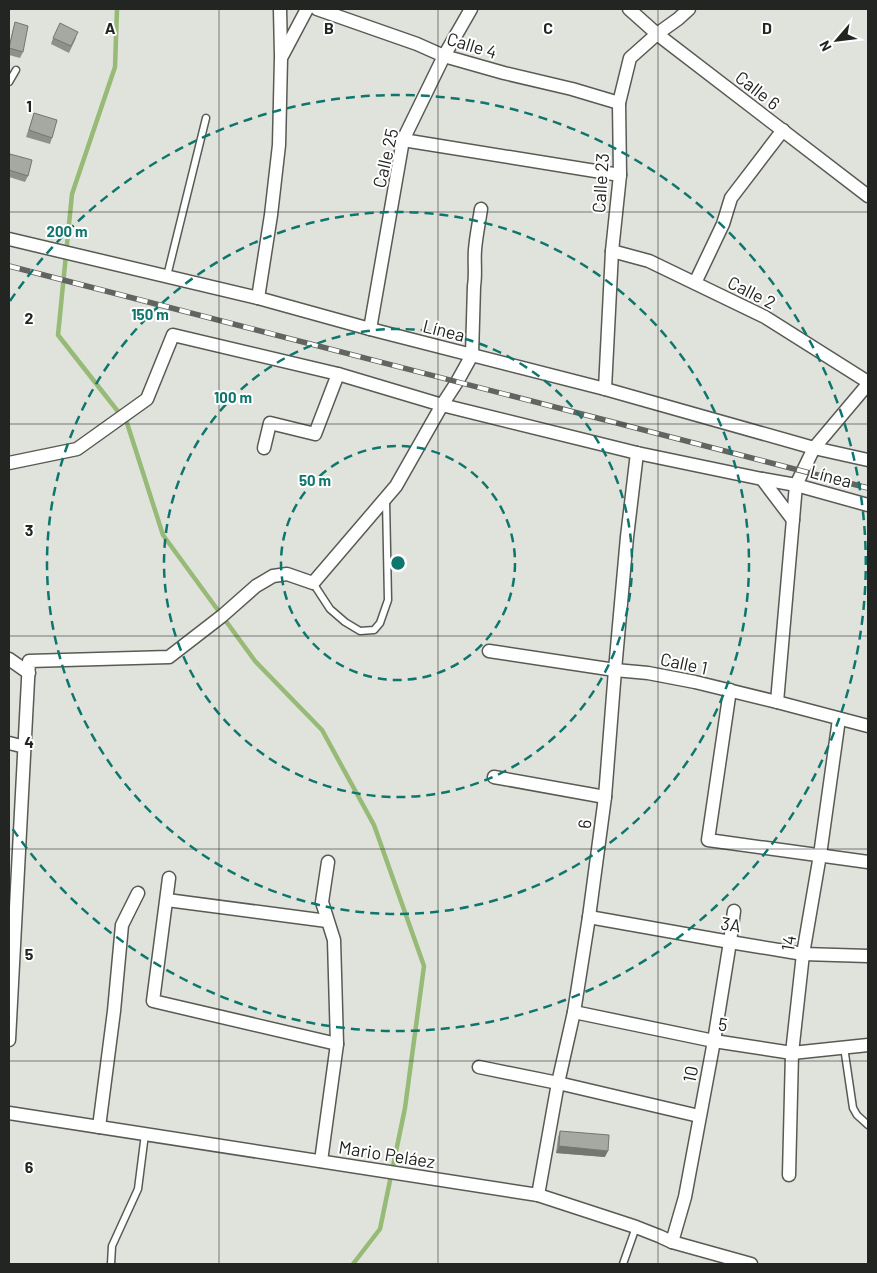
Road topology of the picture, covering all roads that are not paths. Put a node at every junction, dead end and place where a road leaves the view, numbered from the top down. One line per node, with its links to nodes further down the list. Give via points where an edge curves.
1 (280, 9): 9 (street)
2 (307, 9): 9 (street)
3 (317, 9): 8 (street, Calle 4)
4 (471, 9): 8 (street, Calle 25)
5 (629, 9): 7 (street, Calle 6)
6 (689, 9): 7 (street, Calle 23)
7 (657, 34): 12 (street, Calle 23, via 630,58); 14 (street, Calle 6)
8 (444, 56): 12 (street, Calle 4); 15 (street, Calle 25)
9 (281, 58): 23 (street, via 279,146)
10 (16, 70): 11 (lane)
11 (9, 82)
12 (619, 103): 16 (street, Calle 23)
13 (206, 118): 21 (lane)
14 (783, 130): 17 (street, Calle 6); 22 (street, via 731,198)
15 (403, 140): 16 (street); 24 (street, Calle 25)
16 (620, 174): 20 (street, Calle 23)
17 (868, 196)
18 (481, 210): 25 (street, via 474,264)
19 (9, 239): 21 (street, Línea)
20 (612, 252): 22 (street, Calle 2, via 649,261); 28 (street, Calle 23)
21 (167, 276): 23 (street, Línea)
22 (695, 283): 27 (street, Calle 2, via 765,317)
23 (258, 298): 24 (street, Línea)
24 (370, 329): 25 (street, Línea)
25 (472, 355): 28 (street, Línea); 29 (street)
26 (338, 374): 29 (street, Línea); 30 (street, via 315,434 270,423); 34 (street, Línea, via 173,334 147,400 77,449)
27 (868, 383): 31 (street)
28 (605, 389): 31 (street, Línea)
29 (442, 405): 32 (street, Línea); 37 (street, via 396,486)
30 (264, 448)
31 (814, 448): 33 (street, Línea); 36 (street)
32 (637, 453): 35 (street, Línea); 43 (street, 6)
33 (868, 460)
34 (9, 463)
35 (762, 479): 36 (street, Línea); 39 (street)
36 (796, 485): 38 (street, Línea); 39 (street)
37 (386, 497): 40 (street); 40 (lane, via 388,600 380,623 374,630 360,631 330,609)
38 (868, 505)
39 (793, 520): 46 (street)
40 (313, 583): 44 (street, via 287,574 273,576 256,586 169,657 30,661)
41 (489, 651): 43 (street, Calle 1)
42 (9, 659): 44 (street)
43 (614, 670): 45 (street, Calle 1, via 648,673); 52 (street, 6)
44 (29, 673): 50 (street)
45 (730, 690): 46 (street, Calle 1); 53 (street, via 708,840)
46 (777, 702): 47 (street, Calle 1)
47 (839, 719): 48 (street, Calle 1); 53 (street, 14)
48 (868, 726)
49 (9, 743): 50 (street)
50 (25, 747): 66 (street)
51 (494, 777): 52 (street)
52 (605, 797): 60 (street, 6)
53 (820, 855): 55 (street); 63 (street, 14)
54 (328, 862): 61 (street, via 322,902)
55 (868, 862)
56 (169, 878): 58 (street)
57 (138, 893): 77 (street, via 122,926)
58 (167, 900): 61 (street); 68 (street, via 153,1001)
59 (734, 911): 62 (street, 10)
60 (589, 916): 62 (street, 3A); 65 (street, 6)
61 (327, 921): 68 (street, via 334,940)
62 (730, 942): 63 (street, 3A); 67 (street, 10)
63 (803, 954): 64 (street, 3A); 71 (street, 14)
64 (868, 956)
65 (574, 1012): 67 (street, 5); 73 (street, 6)
66 (9, 1040)
67 (714, 1041): 71 (street, 5); 75 (street, 10)
68 (337, 1044): 79 (street)
69 (868, 1045): 70 (street, 5)
70 (844, 1047): 71 (street, 5); 76 (lane, via 853,1108)
71 (792, 1053): 80 (street, 14)
72 (479, 1067): 73 (street)
73 (558, 1083): 75 (street); 81 (street, 6)
74 (9, 1113): 77 (street, Mario Peláez)
75 (699, 1116): 83 (street, 10)
76 (868, 1125)
77 (99, 1127): 78 (street, Mario Peláez)
78 (145, 1134): 79 (street, Mario Peláez); 84 (lane, via 138,1189 112,1246)
79 (322, 1161): 81 (street, Mario Peláez)
80 (789, 1175)
81 (538, 1195): 82 (street, Mario Peláez)
82 (636, 1227): 83 (street, Mario Peláez); 85 (lane)
83 (672, 1242): 86 (street, Mario Peláez)
84 (111, 1264)
85 (623, 1264)
86 (749, 1264)

